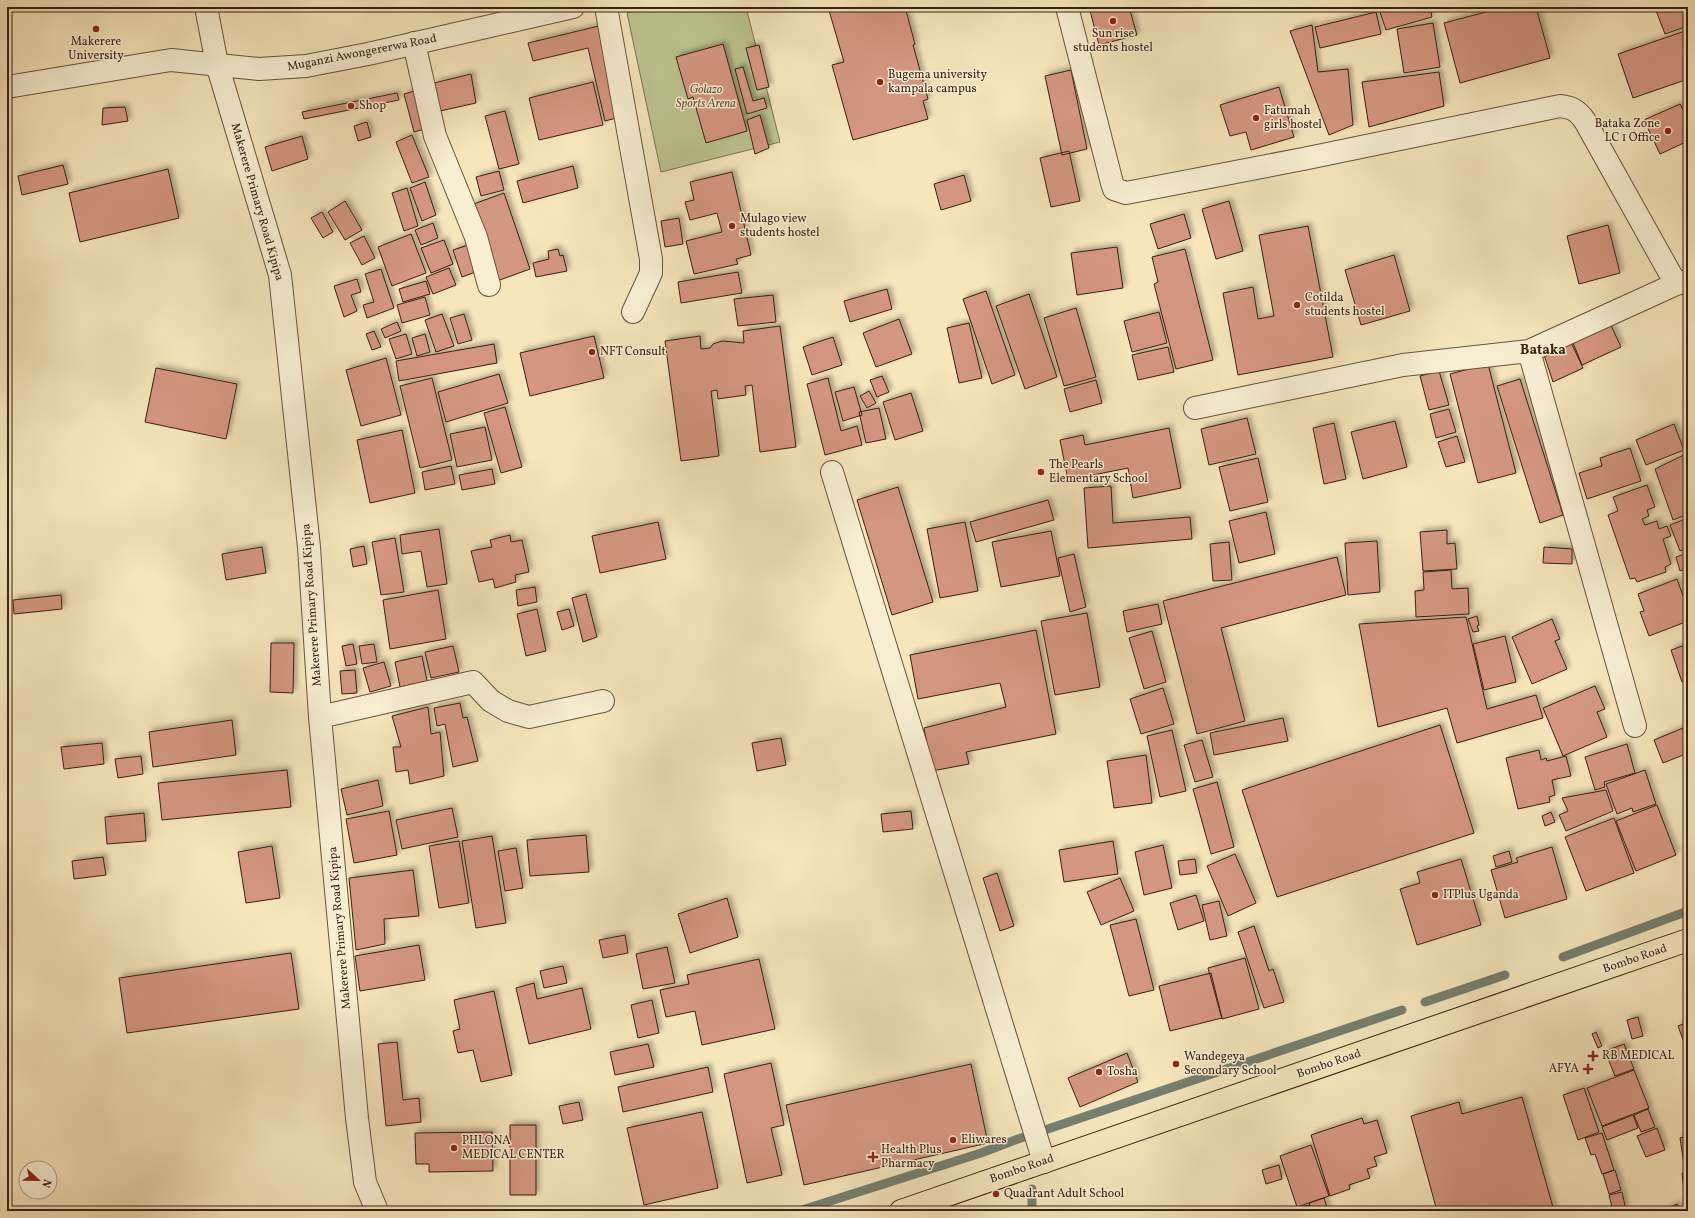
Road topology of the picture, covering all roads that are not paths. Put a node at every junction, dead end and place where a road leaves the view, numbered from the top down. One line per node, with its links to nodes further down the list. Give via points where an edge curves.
1 (206, 7): 6 (street, Makerere Primary Road Kipipa)
2 (573, 7): 5 (street, Muganzi Awongererwa Road)
3 (606, 7): 10 (street, via 651,259 651,272)
4 (1067, 7): 8 (street, via 1112,183 1117,191 1126,193 1567,107 1579,113 1585,120)
5 (414, 43): 6 (street, Muganzi Awongererwa Road, via 306,66 259,69); 9 (street, via 435,136 476,237)
6 (217, 64): 7 (street, Muganzi Awongererwa Road, via 156,61); 15 (street, Makerere Primary Road Kipipa, via 280,275 309,547)
7 (7, 87)
8 (1682, 282): 11 (street)
9 (489, 285)
10 (633, 312)
11 (1529, 351): 12 (street, via 1403,365); 16 (street)
12 (1195, 408)
13 (832, 472): 18 (street)
14 (603, 701): 15 (street, via 529,717 508,711 491,701 473,682)
15 (320, 717): 19 (street, Makerere Primary Road Kipipa, via 357,1118 365,1182)
16 (1635, 726)
17 (1688, 940): 18 (main road, Bombo Road)
18 (1044, 1162): 20 (main road, Bombo Road)
19 (377, 1211)
20 (901, 1211)

